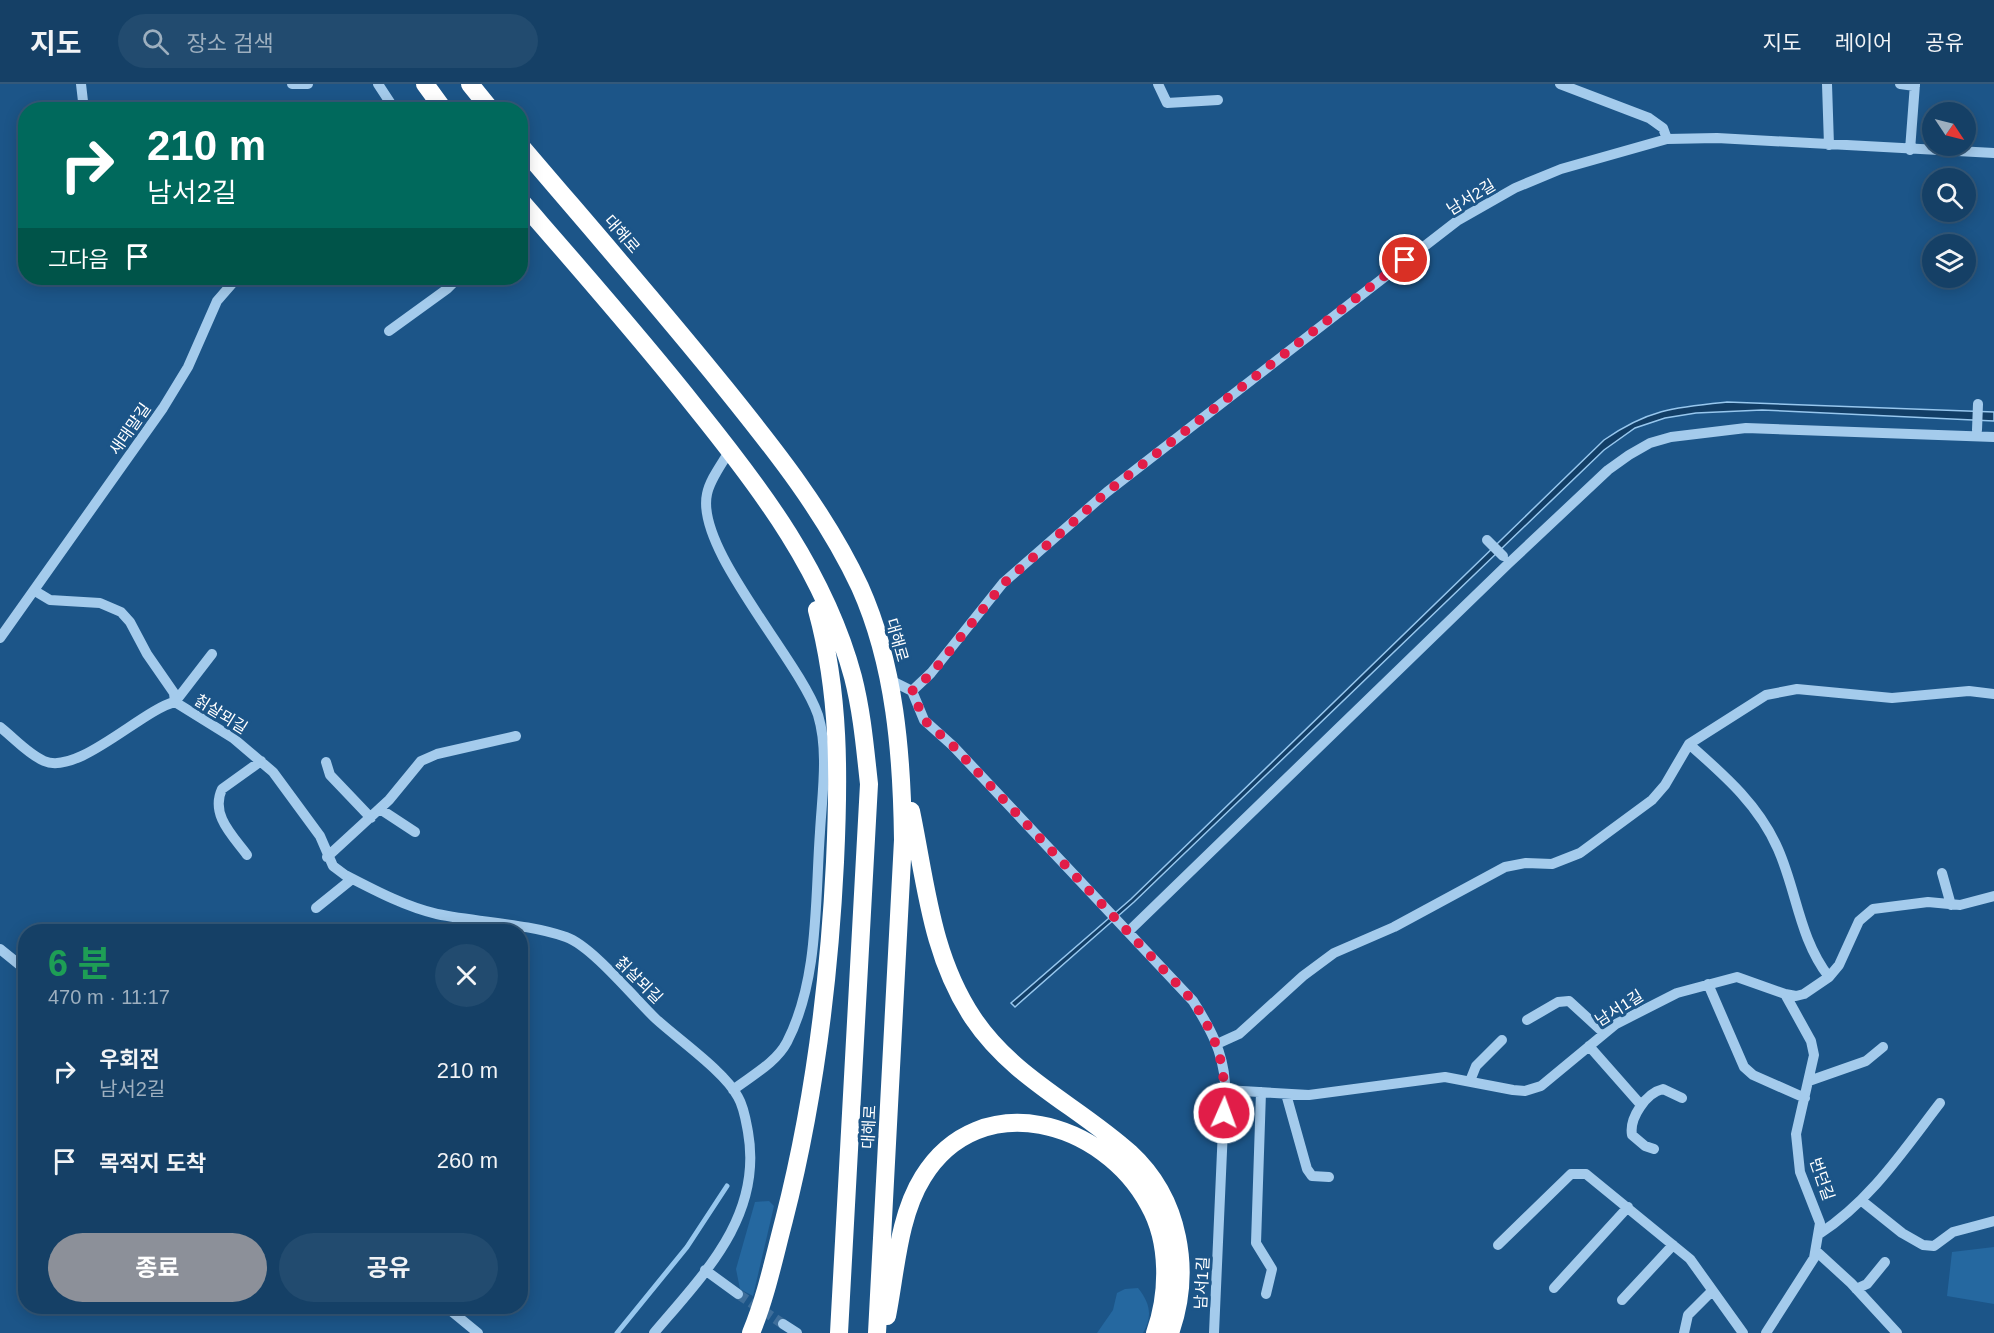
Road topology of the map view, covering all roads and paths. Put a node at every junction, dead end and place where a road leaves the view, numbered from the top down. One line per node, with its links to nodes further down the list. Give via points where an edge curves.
1 (81, 84): 14 (street)
2 (292, 84): 3 (street)
3 (308, 84)
4 (378, 84): 15 (street)
5 (425, 84): 16 (highway)
6 (470, 84): 17 (highway)
7 (1158, 84): 13 (street, via 1167,103)
8 (1560, 84): 12 (street)
9 (1827, 84): 19 (street)
10 (1900, 84): 11 (street)
11 (1915, 85): 20 (street)
12 (1586, 90): 18 (street, via 1649,118 1663,129)
13 (1218, 100)
14 (83, 102)
15 (390, 102)
16 (436, 102)
17 (485, 102)
18 (1667, 139): 19 (street, 남서2길); 38 (street, 남서2길, via 1561,169 1515,188 1457,221 1107,492 1003,584 932,673)
19 (1829, 145): 20 (street, 남서2길)
20 (1910, 150): 21 (street, 남서2길)
21 (1994, 153)
22 (528, 155): 37 (highway, 대해로, via 682,334 771,445 828,527 860,588)
23 (528, 209): 30 (highway, 대해로)
24 (231, 285): 34 (street, 새태말길, via 217,301 188,367 163,408)
25 (451, 285): 26 (street)
26 (389, 331)
27 (1978, 404): 28 (street)
28 (1977, 430)
29 (1994, 437): 59 (street, via 1746,428 1650,443 1608,470)
30 (730, 450): 33 (highway, 대해로, via 790,532); 73 (street, via 707,494 706,511 725,562 811,697 822,732 823,771 812,945 801,1002 792,1031 779,1054)
31 (1487, 540): 32 (street)
32 (1503, 556)
33 (803, 560): 102 (highway, via 831,669 838,736 834,886 826,988 805,1125 776,1250); 104 (highway, 대해로, via 853,676 869,784)
34 (35, 591): 35 (street, 새태말길); 40 (street, via 50,600 100,603 121,612 174,693)
35 (0, 638)
36 (212, 654): 40 (street)
37 (888, 679): 38 (street); 44 (highway, 대해로)
38 (912, 691): 59 (street, 남서1길, via 924,720)
39 (1994, 694): 43 (street, via 1969,690 1892,698 1797,689 1766,695)
40 (175, 702): 41 (street, 칡살뫼길, via 163,704 113,740 58,762 37,758); 45 (street, 칡살뫼길, via 233,738)
41 (0, 727)
42 (516, 736): 47 (street, via 421,761)
43 (1689, 744): 62 (street, via 1732,783 1764,821 1782,859 1809,946); 68 (street, via 1652,800 1580,853 1552,864 1526,862 1505,867 1394,927 1334,953 1239,1034)
44 (899, 749): 105 (highway, 대해로, via 901,904); 108 (highway, via 934,932 950,980 973,1019 1001,1054 1031,1081 1132,1155 1154,1182 1172,1216 1180,1253 1180,1291)
45 (261, 761): 50 (street, via 219,795 223,824); 51 (street, 칡살뫼길, via 320,836)
46 (326, 762): 48 (street, via 330,775)
47 (380, 809): 48 (street); 49 (street)
48 (371, 818): 51 (street)
49 (415, 832)
50 (247, 855)
51 (327, 857): 53 (street, 칡살뫼길)
52 (1942, 873): 55 (street)
53 (352, 879): 56 (street); 57 (street, 칡살뫼길, via 434,913)
54 (1994, 896): 55 (street)
55 (1951, 905): 62 (street, via 1928,902 1873,909 1859,921 1839,965)
56 (316, 908)
57 (505, 924)
58 (528, 929): 73 (street, 칡살뫼길, via 573,940 589,952)
59 (1126, 929): 68 (street, 남서1길, via 1193,1001)
60 (0, 949): 61 (street)
61 (18, 964)
62 (1829, 977): 64 (street, via 1804,994)
63 (1708, 984): 64 (street, 남서1길, via 1737,977); 66 (street, 남서1길, via 1677,993); 78 (street, via 1744,1067 1753,1075)
64 (1785, 994): 72 (street, 번던길, via 1811,1041 1814,1055)
65 (1527, 1020): 66 (street, via 1558,1002 1569,1001)
66 (1604, 1033): 69 (street, 남서1길)
67 (1502, 1040): 71 (street, via 1476,1066)
68 (1217, 1044): 74 (street, 남서1길)
69 (1589, 1046): 71 (street, 남서1길, via 1541,1086 1526,1091); 80 (street)
70 (1883, 1047): 72 (street, via 1866,1061)
71 (1470, 1081): 76 (street, 남서1길, via 1445,1077 1329,1094)
72 (1809, 1082): 78 (street, 번던길)
73 (733, 1090): 91 (street, 칡살뫼길, via 744,1113 752,1169 736,1225)
74 (1225, 1090): 75 (street, 남서1길); 109 (street, 남서1길)
75 (1261, 1092): 76 (street, 남서1길); 95 (street, via 1256,1243 1272,1269)
76 (1286, 1094): 82 (street, via 1307,1169 1312,1176)
77 (1682, 1098): 80 (street, via 1663,1089 1655,1091)
78 (1805, 1098): 86 (street, 번던길, via 1796,1134 1797,1158 1817,1211)
79 (1940, 1103): 83 (street)
80 (1641, 1105): 81 (street, via 1632,1135)
81 (1654, 1149)
82 (1329, 1177)
83 (1862, 1201): 85 (street, via 1923,1245 1934,1246 1953,1232); 86 (street)
84 (1628, 1207): 87 (street, via 1586,1174 1571,1174); 88 (street); 92 (street)
85 (1994, 1221)
86 (1819, 1234): 89 (street, 번던길)
87 (1498, 1245)
88 (1673, 1245): 94 (street, via 1690,1259); 97 (street)
89 (1816, 1251): 93 (street); 112 (street, 번던길)
90 (1885, 1262): 93 (street, via 1867,1284)
91 (705, 1270): 96 (street); 101 (street, 칡살뫼길)
92 (1554, 1288)
93 (1856, 1289): 113 (street)
94 (1712, 1291): 110 (street, via 1688,1315); 111 (street)
95 (1266, 1293)
96 (738, 1294)
97 (1622, 1300)
98 (455, 1314): 100 (street)
99 (783, 1324): 103 (street)
100 (478, 1333)
101 (654, 1333)
102 (751, 1333)
103 (797, 1333)
104 (839, 1333)
105 (877, 1333)
106 (884, 1333): 107 (highway, via 906,1217 922,1177 945,1149 974,1131 1031,1123 1068,1132 1101,1150 1131,1178 1150,1206 1164,1267 1163,1305)
107 (1155, 1333)
108 (1170, 1333)
109 (1214, 1333)
110 (1684, 1333)
111 (1743, 1333)
112 (1766, 1333)
113 (1897, 1333)

